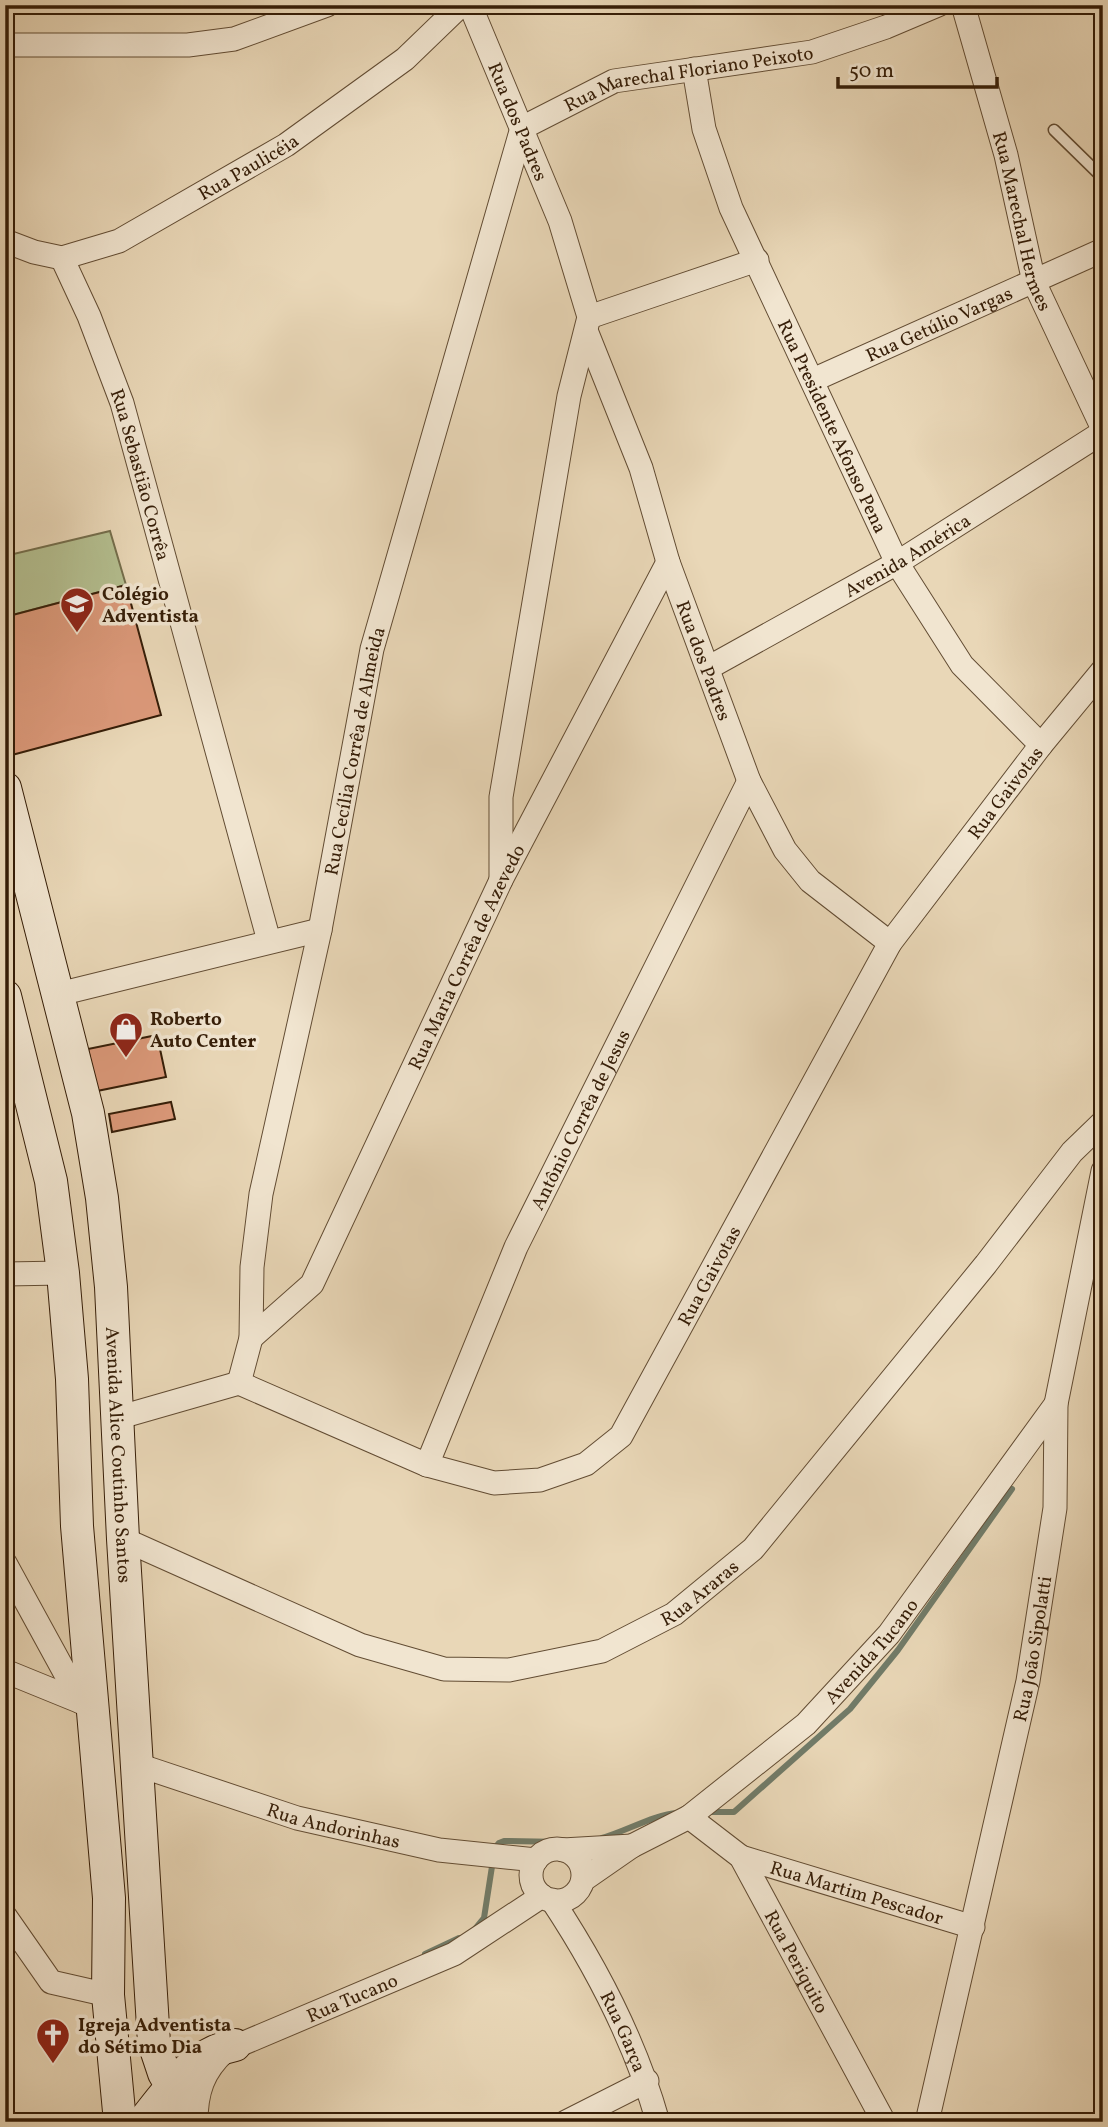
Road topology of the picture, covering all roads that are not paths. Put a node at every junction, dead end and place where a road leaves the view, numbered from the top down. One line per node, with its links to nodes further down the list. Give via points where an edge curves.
1 (327, 5): 6 (street)
2 (461, 5): 14 (street, Rua Paulicéia, via 405,59 286,145 119,241)
3 (470, 5): 9 (street, Rua dos Padres)
4 (938, 5): 8 (street, Rua Marechal Floriano Peixoto, via 812,52)
5 (963, 5): 16 (street, Rua Marechal Hermes, via 1006,155)
6 (285, 13): 7 (street, via 234,39 188,45)
7 (5, 45)
8 (694, 69): 9 (street, Rua Marechal Floriano Peixoto, via 614,81); 15 (street, Rua Presidente Afonso Pena, via 704,130 731,208)
9 (522, 128): 17 (street, Rua dos Padres, via 560,221); 28 (street, Rua Cecília Corrêa de Almeida, via 372,649)
10 (1054, 130): 11 (lane)
11 (1103, 178)
12 (5, 241): 14 (street)
13 (1103, 250): 16 (street, Rua Getúlio Vargas)
14 (62, 258): 29 (street, Rua Sebastião Corrêa, via 122,403)
15 (757, 260): 17 (street); 18 (street, Rua Presidente Afonso Pena)
16 (1034, 282): 18 (street, Rua Getúlio Vargas); 19 (street, Rua Marechal Hermes)
17 (588, 325): 20 (street, Rua dos Padres, via 641,468); 27 (street, via 569,396 501,797)
18 (813, 380): 21 (street, Rua Presidente Afonso Pena)
19 (1103, 430): 21 (street, Avenida América)
20 (668, 562): 22 (street, Rua dos Padres); 27 (street, Rua Maria Corrêa de Azevedo)
21 (897, 563): 22 (street, Avenida América); 24 (street, Rua Presidente Afonso Pena, via 961,665)
22 (708, 668): 25 (street, Rua dos Padres)
23 (1103, 670): 24 (street, Rua Gaivotas)
24 (1041, 745): 30 (street, Rua Gaivotas)
25 (749, 781): 30 (street, Rua dos Padres, via 785,850 810,881); 41 (street, Antônio Corrêa de Jesus, via 516,1247)
26 (5, 788): 31 (main road, Avenida Alice Coutinho Santos)
27 (501, 880): 37 (street, Rua Maria Corrêa de Azevedo, via 312,1284)
28 (320, 930): 29 (street); 37 (street, Rua Cecília Corrêa de Almeida, via 261,1194 252,1267)
29 (268, 941): 31 (street)
30 (890, 943): 41 (street, Rua Gaivotas, via 621,1436 586,1464 540,1480 494,1483)
31 (59, 994): 40 (main road, Avenida Alice Coutinho Santos, via 85,1069 111,1287)
32 (5, 996): 35 (main road, via 51,1181)
33 (1103, 1122): 42 (street, Rua Araras, via 1072,1152 753,1549 674,1614 601,1651 509,1670 444,1669 360,1645)
34 (1103, 1171): 39 (street, Rua João Sipolatti)
35 (63, 1273): 36 (street); 45 (main road)
36 (5, 1274)
37 (251, 1338): 38 (street, Rua Cecília Corrêa de Almeida)
38 (239, 1384): 40 (street); 41 (street, Rua Gaivotas)
39 (1056, 1404): 47 (street, Avenida Tucano, via 889,1634 806,1724); 55 (street, Rua João Sipolatti, via 1055,1508 1028,1681)
40 (117, 1418): 42 (main road, Avenida Alice Coutinho Santos)
41 (427, 1465)
42 (123, 1539): 46 (main road, Avenida Alice Coutinho Santos)
43 (5, 1563): 45 (street)
44 (5, 1671): 45 (street)
45 (87, 1704): 57 (main road, via 109,1898)
46 (138, 1765): 51 (street, Rua Andorinhas, via 297,1818 439,1850); 58 (main road, Avenida Alice Coutinho Santos)
47 (689, 1817): 48 (street, Avenida Tucano); 50 (street, Rua Periquito)
48 (632, 1846): 49 (street, Avenida Tucano); 52 (street, Avenida Tucano)
49 (563, 1850): 51 (street, via 552,1849); 52 (street, via 579,1860)
50 (741, 1857): 55 (street, Rua Martim Pescador); 69 (street, Rua Periquito)
51 (536, 1860): 53 (street, via 531,1880)
52 (581, 1885): 53 (street, via 572,1897); 56 (street, Rua Garça)
53 (547, 1898): 56 (street, Rua Garça); 59 (street, Rua Tucano, via 454,1954)
54 (5, 1916): 57 (street, via 51,1982)
55 (973, 1927): 70 (street, Rua João Sipolatti)
56 (582, 1946): 60 (street, Rua Garça)
57 (108, 1995): 62 (main road)
58 (154, 2043): 59 (main road, via 177,2054); 61 (main road, Avenida Alice Coutinho Santos)
59 (222, 2049): 61 (main road, via 190,2066); 66 (street, Rua Tucano, via 202,2081)
60 (647, 2081): 67 (street); 68 (street, Rua Garça)
61 (172, 2087): 63 (main road); 66 (main road, Avenida Alice Coutinho Santos)
62 (120, 2122)
63 (143, 2122)
64 (157, 2122): 65 (main road)
65 (182, 2122)
66 (195, 2122)
67 (566, 2122)
68 (658, 2122)
69 (884, 2122)
70 (927, 2122)

